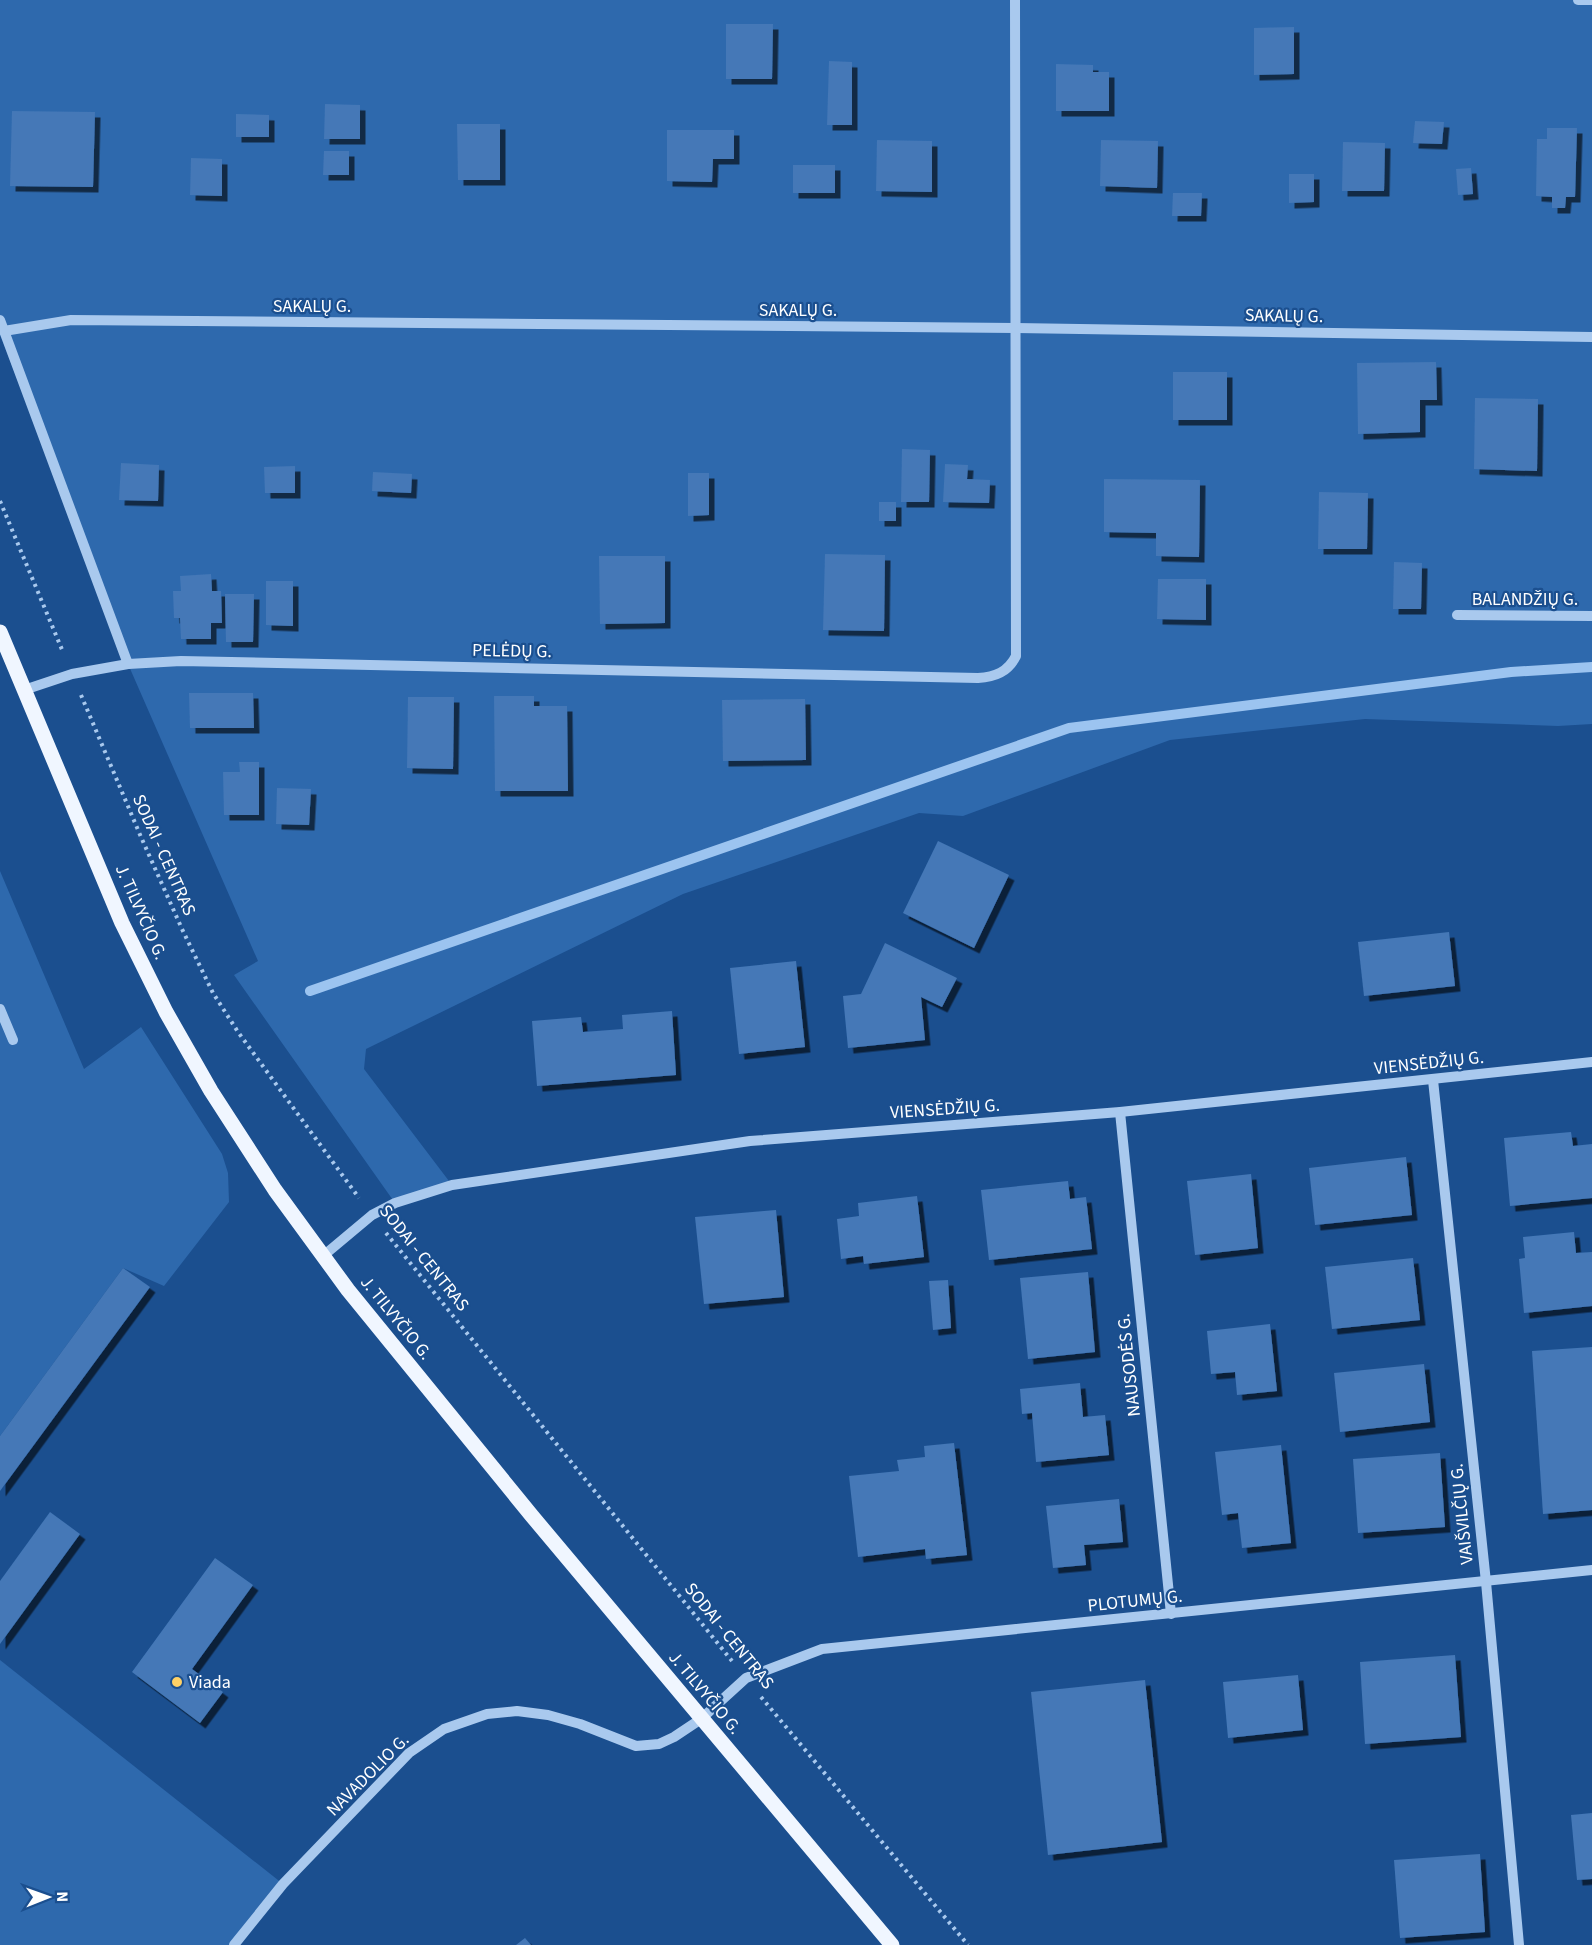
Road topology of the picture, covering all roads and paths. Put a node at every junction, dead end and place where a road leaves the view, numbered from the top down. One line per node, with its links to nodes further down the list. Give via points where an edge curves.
1 (1015, 0): 5 (street)
2 (1578, 0): 3 (street)
3 (1592, 0)
4 (2, 326): 5 (street, SAKALŲ G., via 71,320); 11 (street)
5 (1015, 328): 6 (street, SAKALŲ G.); 11 (street, PELĖDŲ G., via 1016,656 1012,664 992,677 181,661)
6 (1592, 337)
7 (0, 501): 12 (path, SODAI - CENTRAS)
8 (1457, 615): 9 (street, BALANDŽIŲ G.)
9 (1592, 616)
10 (0, 632): 13 (main road, J. TILVYČIO G.)
11 (128, 664): 12 (street, PELĖDŲ G.)
12 (72, 674): 13 (street, PELĖDŲ G.); 19 (path, SODAI - CENTRAS, via 145,847 213,993)
13 (24, 690): 20 (main road, J. TILVYČIO G., via 122,922 166,1012 211,1091)
14 (0, 1009): 15 (street)
15 (13, 1040)
16 (1592, 1062): 17 (street, VIENSĖDŽIŲ G.)
17 (1433, 1080): 18 (street, VIENSĖDŽIŲ G.); 22 (street, VAIŠVILČIŲ G.)
18 (1120, 1112): 19 (street, VIENSĖDŽIŲ G., via 750,1140 452,1185 395,1203); 23 (street, NAUSODĖS G.)
19 (372, 1215): 20 (street, VIENSĖDŽIŲ G.); 24 (path, SODAI - CENTRAS)
20 (323, 1256): 25 (main road, J. TILVYČIO G.)
21 (1592, 1570): 22 (street, PLOTUMŲ G.)
22 (1486, 1581): 23 (street, PLOTUMŲ G.); 29 (street, VAIŠVILČIŲ G.)
23 (1171, 1614): 24 (street, PLOTUMŲ G., via 822,1649)
24 (746, 1678): 25 (street, PLOTUMŲ G.); 28 (path, SODAI - CENTRAS)
25 (701, 1719): 26 (street, NAVADOLIO G., via 659,1744 636,1746 569,1720 517,1711 487,1714 444,1729 409,1754 283,1884); 27 (main road, J. TILVYČIO G.)
26 (234, 1945)
27 (892, 1945)
28 (968, 1945)
29 (1519, 1945)

